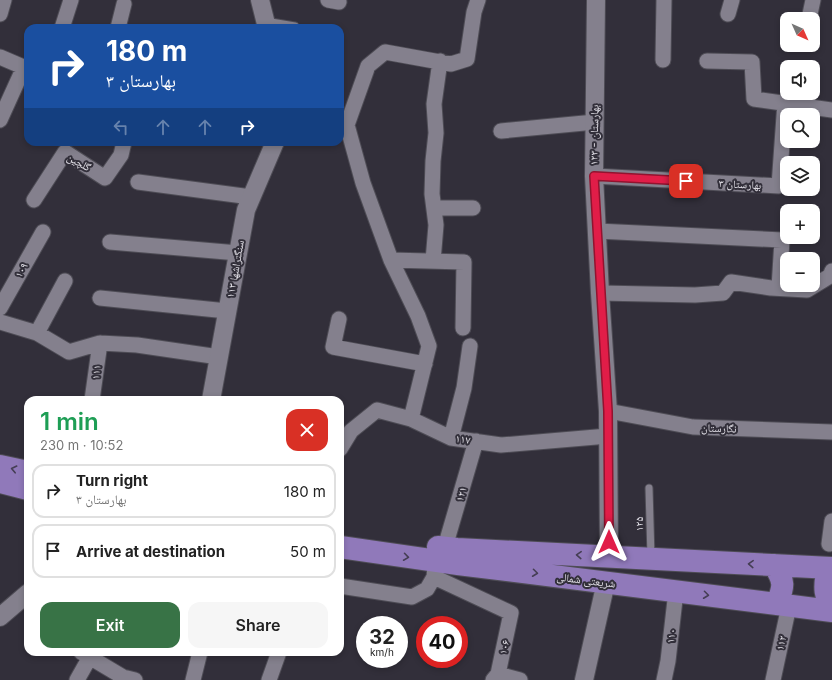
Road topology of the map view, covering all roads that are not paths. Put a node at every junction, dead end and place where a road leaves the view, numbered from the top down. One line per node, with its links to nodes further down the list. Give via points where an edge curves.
1 (4, 0): 10 (street)
2 (71, 0): 11 (street)
3 (260, 0): 13 (street)
4 (478, 0): 16 (street, via 466,59 451,64)
5 (596, 0): 23 (street, بهارستان - ۱۲۳)
6 (664, 0): 15 (street)
7 (813, 0): 9 (street)
8 (124, 4): 12 (street)
9 (810, 12)
10 (0, 14)
11 (63, 24)
12 (119, 24)
13 (266, 24)
14 (0, 57): 18 (street)
15 (663, 60)
16 (440, 62): 24 (street, via 385,52 368,66); 32 (street, via 434,104)
17 (707, 62): 20 (street, via 752,62 754,99)
18 (24, 67)
19 (24, 72): 22 (street)
20 (785, 102): 21 (street); 28 (street, بهارستان ۳, via 779,186)
21 (832, 110)
22 (0, 120)
23 (595, 122): 25 (street); 28 (street, بهارستان - ۱۲۳)
24 (344, 124): 38 (street)
25 (501, 131)
26 (123, 146): 31 (street, گلچین, via 121,155 105,178 65,152)
27 (273, 146): 30 (street, سنگتراشها ۱۱۳)
28 (594, 176): 34 (street, بهارستان - ۱۲۳)
29 (138, 182): 30 (street)
30 (251, 197): 37 (street, سنگتراشها ۱۱۳)
31 (34, 200)
32 (434, 208): 33 (street); 39 (street, via 436,225)
33 (473, 208)
34 (597, 231): 42 (street, via 782,240); 43 (street, بهارستان - ۱۲۳)
35 (43, 232): 45 (street, ۱۰۹)
36 (110, 242): 37 (street)
37 (238, 253): 46 (street, سنگتراشها ۱۱۳)
38 (391, 260): 39 (street); 54 (street, via 418,316 429,346)
39 (433, 261): 49 (street, via 464,262)
40 (831, 274): 42 (street, via 807,290)
41 (65, 281): 50 (street)
42 (779, 288): 43 (street, via 731,282 723,293)
43 (600, 293): 57 (street, بهارستان - ۱۲۳)
44 (100, 298): 46 (street)
45 (0, 308)
46 (227, 311): 53 (street, سنگتراشها ۱۱۳)
47 (339, 319): 54 (street, via 334,347)
48 (0, 322): 50 (street)
49 (463, 328)
50 (37, 333): 51 (street, via 69,352)
51 (100, 344): 53 (street, via 137,345); 55 (street, ۱۱۱)
52 (470, 346): 61 (street, via 464,388)
53 (219, 357): 56 (street, سنگتراشها ۱۱۳)
54 (425, 364): 58 (street)
55 (93, 396)
56 (212, 396)
57 (608, 411): 59 (street, نگارستان, via 692,427); 60 (street, بهارستان - ۱۲۳)
58 (411, 419): 61 (street, ۱۱۷); 63 (street, ۱۱۷, via 377,410 351,431)
59 (832, 432)
60 (608, 436): 62 (street, ۱۱۷, via 501,445); 73 (street, بهارستان - ۱۲۳)
61 (451, 438): 62 (street, ۱۱۷)
62 (476, 441): 75 (street, ۱۲۱)
63 (344, 442)
64 (0, 466): 65 (main road, one-way to 64)
65 (24, 471)
66 (0, 482): 67 (main road)
67 (24, 487)
68 (649, 488): 74 (lane, ۱۲۵)
69 (832, 521): 71 (street)
70 (344, 535): 75 (main road, شریعتی شمالی)
71 (828, 544)
72 (344, 548): 75 (main road, شریعتی شمالی, one-way to 75)
73 (609, 557): 74 (main road, شریعتی شمالی); 75 (main road, شریعتی شمالی, one-way to 75)
74 (651, 559): 76 (main road, شریعتی شمالی, one-way to 74)
75 (438, 562): 79 (main road, شریعتی شمالی, one-way to 79); 80 (street, via 427,589 412,597); 91 (street, ۱۰۶, via 511,613)
76 (774, 565): 77 (main road, شریعتی شمالی); 84 (main road, via 781,576)
77 (832, 568)
78 (832, 576): 83 (main road, via 826,578 825,589 829,601)
79 (606, 582): 81 (main road, شریعتی شمالی); 97 (street)
80 (344, 587)
81 (676, 591): 84 (main road, شریعتی شمالی, one-way to 84); 98 (street, ۱۱۰)
82 (24, 599): 86 (street)
83 (832, 602)
84 (783, 605): 85 (main road, شریعتی شمالی); 99 (street, ۱۱۲)
85 (832, 611)
86 (0, 617)
87 (86, 656): 92 (street)
88 (88, 656): 93 (street, via 123,677)
89 (199, 656): 94 (street)
90 (278, 656): 95 (street)
91 (496, 677): 96 (street)
92 (77, 680)
93 (135, 680)
94 (193, 680)
95 (269, 680)
96 (520, 680)
97 (584, 680)
98 (664, 680)
99 (773, 680)

